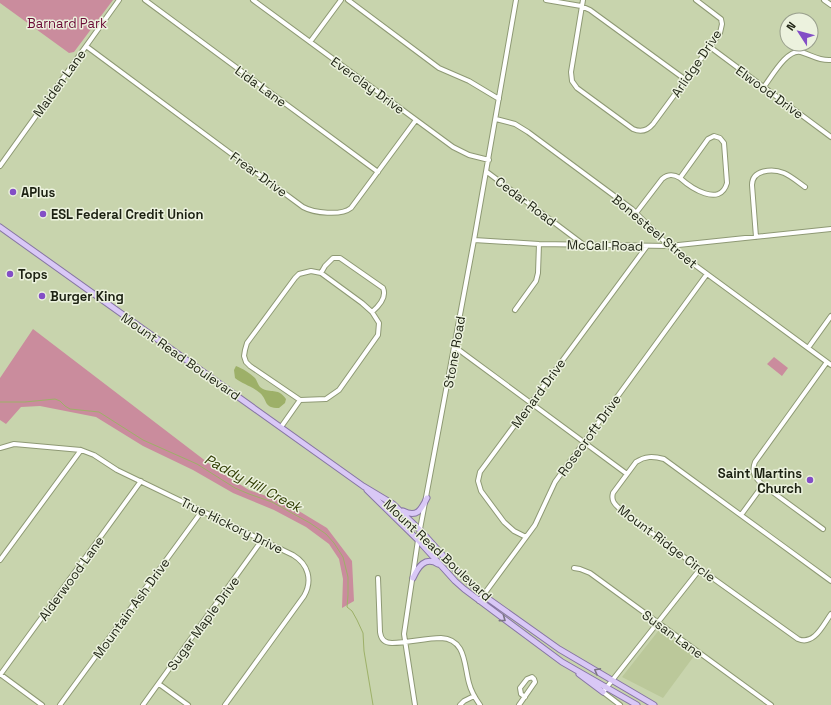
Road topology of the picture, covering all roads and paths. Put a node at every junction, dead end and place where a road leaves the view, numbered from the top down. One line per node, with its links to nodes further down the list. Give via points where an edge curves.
1 (119, 0): 14 (street, Maiden Lane)
2 (144, 0): 25 (street, Lida Lane)
3 (253, 0): 13 (street, Everclay Drive)
4 (341, 0): 13 (street)
5 (348, 0): 19 (street, via 439,68 469,81)
6 (516, 0): 19 (street, Stone Road)
7 (546, 0): 12 (street)
8 (583, 0): 12 (street)
9 (696, 0): 15 (street, Arlidge Drive, via 717,16 722,24 720,33)
10 (824, 0): 11 (street)
11 (831, 5)
12 (581, 6): 17 (street, via 595,13); 17 (street, Arlidge Drive, via 571,72 572,81 580,91 640,131 648,129 653,124)
13 (310, 42): 21 (street, Everclay Drive)
14 (86, 46): 24 (street, Maiden Lane); 25 (street, Frear Drive, via 307,209 337,213 348,211)
15 (710, 48): 17 (street, Arlidge Drive); 18 (street, Elwood Drive)
16 (831, 60): 18 (street, via 821,60 793,52 787,56)
17 (686, 80)
18 (764, 88): 22 (street, Elwood Drive)
19 (499, 99): 20 (street, Stone Road)
20 (496, 119): 23 (street, Stone Road); 29 (street, Bonesteel Street, via 515,124 528,132)
21 (416, 120): 23 (street, Everclay Drive, via 460,151); 25 (street, Frear Drive)
22 (831, 137)
23 (489, 160): 26 (street, Stone Road)
24 (0, 166)
25 (378, 172)
26 (487, 172): 33 (street, Stone Road); 35 (street, Cedar Road)
27 (680, 178): 27 (street, via 708,139 714,136 720,138 724,143 727,183 723,190 713,194 701,193); 29 (street, via 666,176)
28 (805, 187): 32 (street, via 782,172 756,174 752,185)
29 (636, 213): 37 (street, Bonesteel Street)
30 (0, 227): 48 (main road, Mount Read Boulevard)
31 (831, 230): 32 (street, McCall Road)
32 (756, 237): 37 (street, McCall Road)
33 (474, 240): 34 (street, McCall Road); 43 (street, Stone Road)
34 (539, 244): 35 (street, McCall Road); 40 (street, via 536,281)
35 (585, 245): 36 (street, McCall Road)
36 (647, 246): 37 (street, McCall Road); 47 (street, Menard Drive)
37 (670, 246): 39 (street, Bonesteel Street)
38 (321, 273): 41 (street); 41 (street, via 334,258 340,258 383,288 384,295 380,304); 46 (street, via 305,272 295,278 245,350 246,362 250,366)
39 (707, 274): 44 (street, Bonesteel Street); 49 (street, Rosecroft Drive)
40 (515, 310)
41 (372, 312): 46 (street, via 379,323 378,335 339,390 326,398)
42 (831, 316): 44 (street)
43 (455, 347): 47 (street); 56 (street, Stone Road)
44 (808, 348): 45 (street, Bonesteel Street)
45 (829, 364): 54 (street, via 755,462 754,474)
46 (300, 400): 48 (street)
47 (531, 402): 49 (street); 62 (street, Menard Drive, via 480,472 478,481 481,491 504,522)
48 (281, 427): 55 (main road, Mount Read Boulevard)
49 (584, 442): 52 (street); 62 (street, Rosecroft Drive, via 555,482 539,518)
50 (0, 448): 51 (street, True Hickory Drive, via 14,444)
51 (81, 450): 53 (street, True Hickory Drive); 65 (street)
52 (627, 474): 59 (street, Mount Ridge Circle, via 641,459 651,456 664,459); 68 (street, Mount Ridge Circle, via 613,493 612,500 616,506)
53 (141, 481): 58 (street, True Hickory Drive); 78 (street, Alderwood Lane)
54 (763, 485): 59 (street); 60 (street)
55 (362, 486): 57 (main road, Mount Read Boulevard); 64 (main road, Mount Read Boulevard)
56 (427, 498): 57 (main road, via 416,513 410,514); 61 (street, Stone Road)
57 (397, 508): 61 (main road, Mount Read Boulevard)
58 (202, 511): 63 (street, True Hickory Drive); 86 (street, Mountain Ash Drive)
59 (741, 515): 71 (street, Mount Ridge Circle)
60 (823, 529)
61 (420, 531): 64 (street, Stone Road); 72 (main road, Mount Read Boulevard)
62 (526, 537): 72 (street, Rosecroft Drive)
63 (262, 540): 80 (street, Sugar Maple Drive); 89 (street, True Hickory Drive, via 301,560 308,574 308,587)
64 (418, 540): 66 (main road, Mount Read Boulevard); 70 (street, Stone Road)
65 (0, 560)
66 (442, 567): 70 (main road, via 432,561 426,562 418,568); 73 (main road, Mount Read Boulevard)
67 (574, 568): 75 (street, Susan Lane, via 590,573)
68 (700, 569): 74 (street, Mount Ridge Circle, via 802,640 813,638); 75 (street)
69 (378, 578): 76 (street, via 381,638 390,643)
70 (413, 578): 76 (street, Stone Road)
71 (831, 581)
72 (483, 595): 73 (street, Rosecroft Drive); 79 (main road, Mount Read Boulevard, one-way to 72, via 559,649)
73 (479, 601): 77 (main road, Mount Read Boulevard, one-way to 77)
74 (831, 614)
75 (658, 623): 79 (street); 97 (street, Susan Lane)
76 (404, 643): 83 (street, via 440,638 455,642 462,651); 90 (street, Stone Road)
77 (562, 662): 81 (main road, Mount Read Boulevard); 82 (main road)
78 (0, 674): 85 (street)
79 (613, 680): 81 (street); 96 (main road, Mount Read Boulevard)
80 (159, 684): 87 (street, Sugar Maple Drive); 88 (street)
81 (607, 687): 82 (street); 95 (main road, Mount Read Boulevard)
82 (603, 692): 94 (street)
83 (474, 696): 91 (street); 92 (street)
84 (525, 697): 84 (street, via 535,682 532,677 527,678 520,688 521,694); 93 (street)
85 (42, 705)
86 (60, 705)
87 (143, 705)
88 (188, 705)
89 (225, 705)
90 (415, 705)
91 (460, 705)
92 (480, 705)
93 (519, 705)
94 (620, 705)
95 (636, 705)
96 (654, 705)
97 (771, 705)

